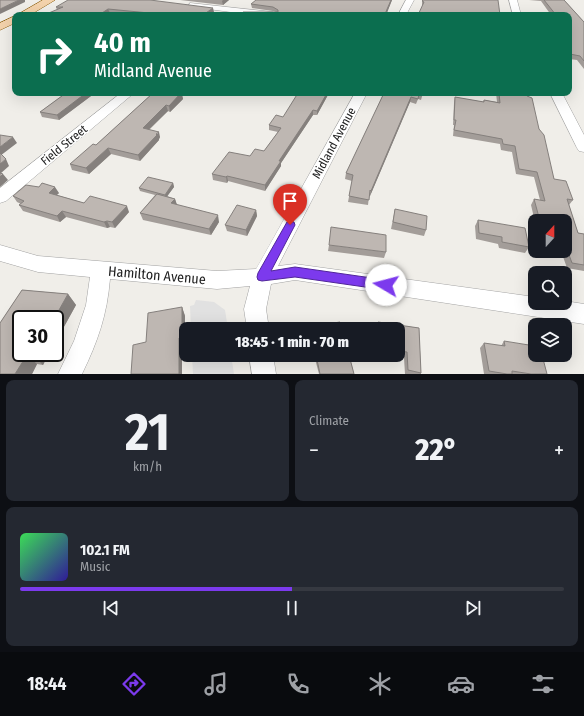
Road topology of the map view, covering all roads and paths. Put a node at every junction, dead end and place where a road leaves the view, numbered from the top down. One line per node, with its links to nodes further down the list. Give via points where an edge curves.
1 (50, 0): 5 (main road)
2 (410, 0): 7 (street)
3 (513, 0): 8 (street)
4 (185, 5): 6 (street)
5 (28, 12)
6 (227, 12)
7 (404, 12)
8 (516, 12)
9 (12, 21): 10 (main road)
10 (0, 27)
11 (124, 96): 15 (street, Field Street)
12 (359, 96): 18 (street, Midland Avenue)
13 (558, 96): 14 (street)
14 (584, 148)
15 (0, 198)
16 (0, 253): 17 (street, Hamilton Avenue, via 38,264)
17 (101, 270): 18 (street, Hamilton Avenue, via 217,280); 22 (street, via 97,305 84,345)
18 (262, 277): 19 (street, Hamilton Avenue, via 295,272); 20 (street, via 255,309)
19 (584, 314)
20 (257, 322)
21 (262, 362): 23 (street)
22 (70, 374)
23 (264, 374)

